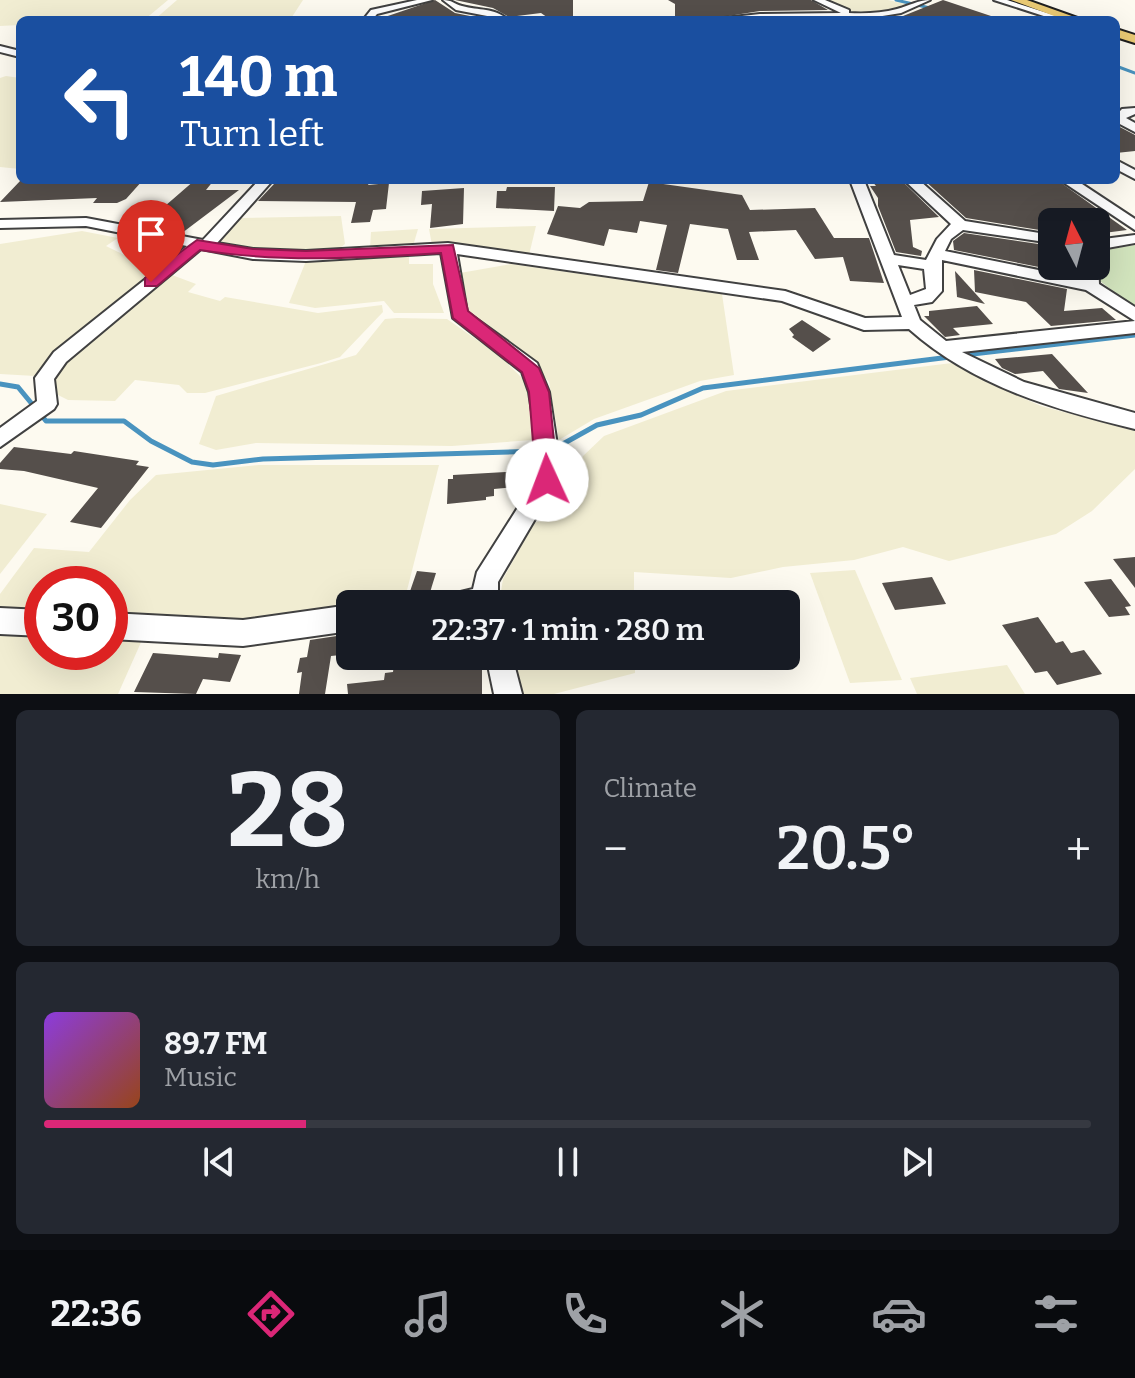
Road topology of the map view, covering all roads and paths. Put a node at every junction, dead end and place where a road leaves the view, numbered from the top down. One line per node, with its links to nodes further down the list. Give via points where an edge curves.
1 (428, 0): 8 (street)
2 (447, 0): 9 (street, via 456,8)
3 (818, 0): 12 (street)
4 (926, 0): 7 (street)
5 (998, 0): 15 (street)
6 (1016, 0): 16 (main road)
7 (894, 14): 13 (street); 14 (street)
8 (370, 16)
9 (499, 16)
10 (789, 16): 11 (street)
11 (830, 16)
12 (866, 16)
13 (883, 16)
14 (900, 16)
15 (1052, 16)
16 (1065, 16)
17 (262, 184): 27 (street)
18 (858, 184): 29 (street)
19 (915, 184): 22 (street)
20 (1073, 184): 23 (street)
21 (0, 224): 27 (street, via 86,222)
22 (961, 225): 24 (street); 30 (street, via 953,228)
23 (1135, 226)
24 (1038, 237)
25 (1135, 239): 26 (street)
26 (1110, 243)
27 (202, 245): 28 (street, via 306,256); 39 (street, via 60,357 44,378 47,404)
28 (448, 248): 35 (street, via 785,296 864,324); 40 (street, via 459,314 530,368 547,445 547,480 486,580)
29 (886, 258): 30 (street); 33 (street)
30 (934, 260): 32 (street); 33 (street, via 934,291 926,298)
31 (1091, 280): 32 (street)
32 (1091, 286): 34 (street)
33 (904, 301): 35 (street)
34 (1135, 315)
35 (913, 323): 37 (street)
36 (1135, 327): 37 (street)
37 (943, 348): 38 (street, via 1034,394)
38 (1135, 421)
39 (0, 439)
40 (485, 590)
41 (336, 620): 44 (street, via 243,633)
42 (0, 621): 43 (street)
43 (24, 622)
44 (128, 627)
45 (502, 670): 46 (street)
46 (508, 694)

